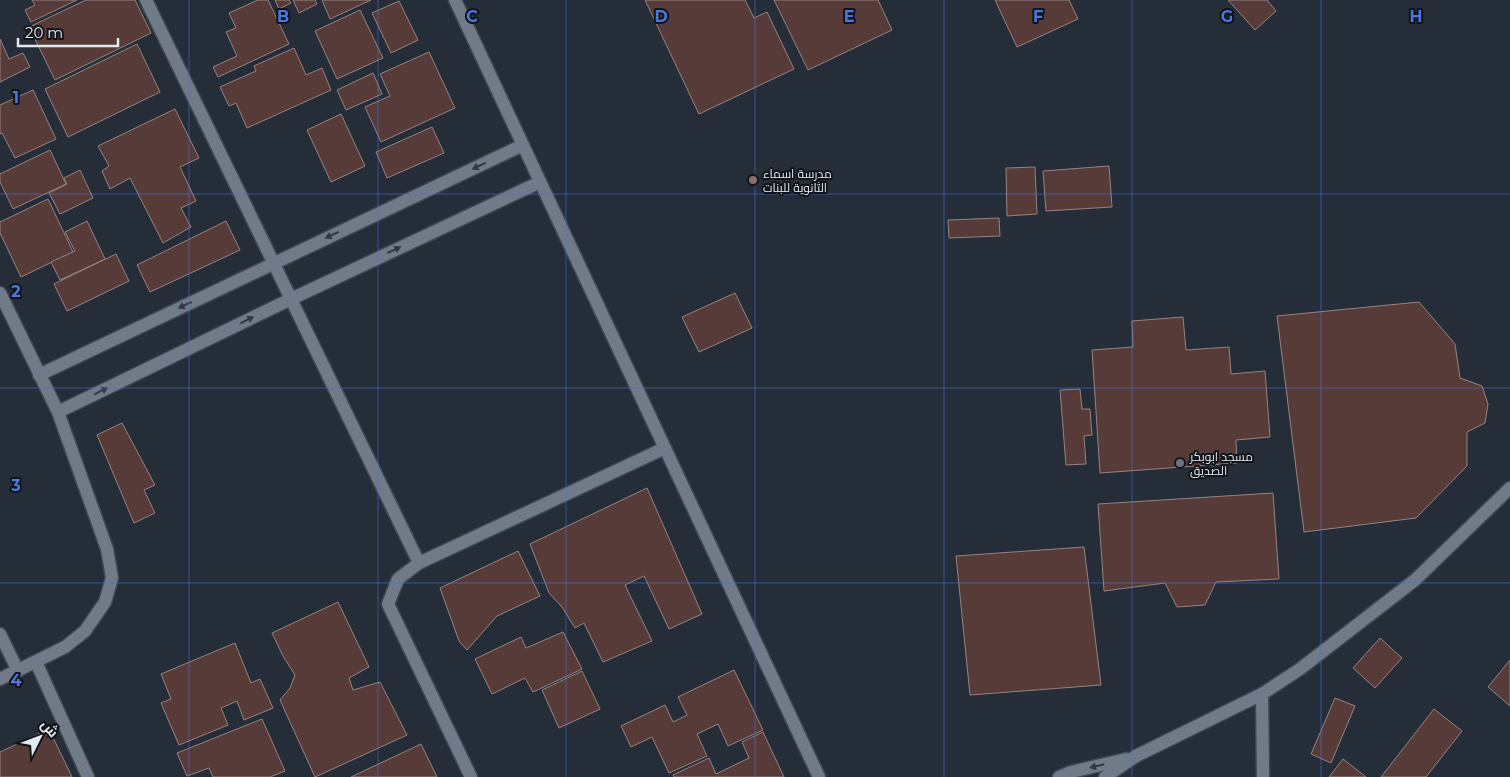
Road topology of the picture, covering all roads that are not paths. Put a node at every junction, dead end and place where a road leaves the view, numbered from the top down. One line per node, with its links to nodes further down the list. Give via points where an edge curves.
1 (146, 0): 5 (street)
2 (455, 0): 3 (street)
3 (523, 145): 4 (street); 5 (street, one-way to 5)
4 (540, 182): 7 (street, one-way to 4); 10 (street)
5 (274, 263): 7 (street); 8 (street, one-way to 8)
6 (0, 293): 8 (street)
7 (291, 299): 9 (street, one-way to 7); 12 (street)
8 (38, 375): 9 (street)
9 (58, 412): 14 (street, via 107,549 112,578 105,602 85,630)
10 (665, 448): 12 (street); 21 (street)
11 (1510, 488): 17 (street, via 1415,580 1300,669)
12 (418, 563): 20 (street, via 398,579 388,604)
13 (0, 634): 15 (street)
14 (36, 662): 15 (street); 19 (street)
15 (18, 670): 16 (street)
16 (0, 679)
17 (1262, 694): 18 (street); 24 (street)
18 (1136, 756): 22 (street, one-way to 22); 23 (street)
19 (88, 777)
20 (471, 777)
21 (819, 777)
22 (1059, 777)
23 (1105, 777)
24 (1263, 777)

